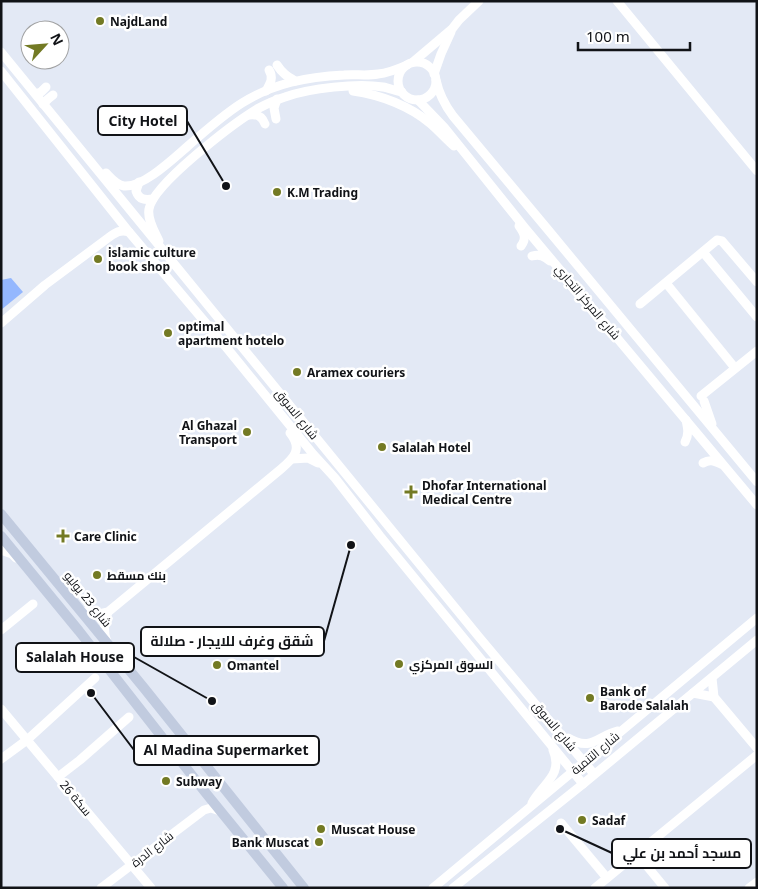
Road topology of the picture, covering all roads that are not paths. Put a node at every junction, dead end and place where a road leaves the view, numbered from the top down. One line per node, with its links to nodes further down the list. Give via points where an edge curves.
1 (479, 1): 3 (street)
2 (616, 1): 23 (street)
3 (452, 29): 5 (street); 7 (street)
4 (1, 52): 13 (street, شارع السوق)
5 (410, 64): 7 (street, via 426,64); 8 (street, via 378,75 343,75); 12 (street, via 399,74)
6 (1, 71): 27 (street, شارع السوق)
7 (435, 77): 16 (street, via 433,91); 42 (street, شارع المركز التجاري, via 438,91 453,116 552,228)
8 (295, 81): 11 (street); 11 (street, via 273,68)
9 (46, 87): 13 (street)
10 (336, 88): 12 (street, via 383,87); 15 (street); 21 (street, via 368,93 393,102 423,118)
11 (266, 91): 24 (street, via 240,104 155,173)
12 (402, 92): 16 (street)
13 (36, 94): 17 (street, شارع السوق)
14 (53, 95): 17 (street)
15 (277, 99): 18 (street); 19 (street, via 274,108)
16 (418, 100): 21 (street, شارع المركز التجاري)
17 (43, 104): 22 (street, شارع السوق)
18 (249, 115): 20 (street, via 258,115); 25 (street, via 189,161)
19 (276, 118)
20 (265, 124)
21 (463, 150): 26 (street, شارع المركز التجاري)
22 (88, 159): 24 (street, via 120,185); 29 (street, شارع السوق)
23 (757, 171)
24 (139, 182): 25 (street, via 136,191 139,197)
25 (152, 199): 29 (street, via 149,216)
26 (509, 208): 28 (street, via 523,232); 32 (street, شارع المركز التجاري)
27 (129, 232): 37 (street, via 118,231 45,285); 40 (street, شارع السوق)
28 (521, 246)
29 (161, 248): 68 (street, شارع السوق)
30 (703, 252): 33 (street, via 722,240); 34 (street); 36 (street)
31 (532, 256): 32 (street, via 542,256)
32 (562, 271): 41 (street, شارع المركز التجاري)
33 (757, 282)
34 (666, 283): 35 (street); 39 (street)
35 (640, 304)
36 (757, 317)
37 (1, 323)
38 (757, 351): 39 (street)
39 (735, 368): 42 (street, via 702,398)
40 (257, 386): 44 (street, via 296,442); 47 (street, شارع السوق)
41 (686, 420): 43 (street, via 688,436); 46 (street, شارع المركز التجاري)
42 (715, 431): 48 (street, شارع المركز التجاري)
43 (685, 442)
44 (292, 459): 47 (street, via 316,461); 56 (street)
45 (703, 463): 46 (street, via 711,460)
46 (723, 464): 49 (street, شارع المركز التجاري)
47 (335, 478): 70 (street, شارع السوق)
48 (757, 482)
49 (757, 505)
50 (1, 514): 55 (main road, شارع 23 يوليو)
51 (1, 536): 53 (main road)
52 (1, 550): 53 (street)
53 (20, 559): 79 (main road)
54 (33, 604): 58 (street)
55 (82, 611): 56 (street, via 94,614); 60 (main road, شارع 23 يوليو)
56 (108, 612): 60 (street, via 104,632)
57 (757, 618): 67 (street, شارع التنمية)
58 (1, 630)
59 (757, 640): 62 (street, شارع التنمية)
60 (107, 643): 91 (main road, شارع 23 يوليو)
61 (95, 678): 69 (street)
62 (712, 678): 63 (street, شارع التنمية); 64 (street)
63 (693, 693): 64 (street); 76 (street, شارع التنمية)
64 (714, 697): 71 (street)
65 (1, 708): 69 (street, سكة 26)
66 (128, 717): 77 (street)
67 (624, 730): 68 (street, via 586,744); 74 (street, شارع التنمية)
68 (563, 735): 74 (street, شارع السوق)
69 (27, 740): 73 (street); 77 (street, سكة 26)
70 (550, 743): 75 (street, شارع السوق); 80 (street, via 556,759 555,770)
71 (757, 748)
72 (757, 755): 84 (street)
73 (1, 759)
74 (584, 762): 75 (street, شارع التنمية); 76 (street, شارع السوق)
75 (573, 772): 78 (street, شارع السوق); 80 (street, شارع التنمية)
76 (594, 774): 78 (street, شارع التنمية)
77 (58, 777): 85 (street, سكة 26)
78 (583, 784): 93 (street, شارع التنمية)
79 (205, 792): 81 (street); 82 (main road)
80 (530, 808): 92 (street, شارع التنمية)
81 (204, 810): 82 (street, via 211,808); 85 (street, شارع الدرة)
82 (221, 812): 90 (main road)
83 (561, 823): 86 (street)
84 (637, 854): 86 (street); 95 (street)
85 (132, 865): 88 (street, شارع الدرة); 89 (street, سكة 26)
86 (607, 878): 94 (street)
87 (757, 882): 96 (street)
88 (101, 888)
89 (151, 888)
90 (283, 888)
91 (304, 888)
92 (433, 888)
93 (453, 888)
94 (595, 888)
95 (665, 888)
96 (749, 888)

